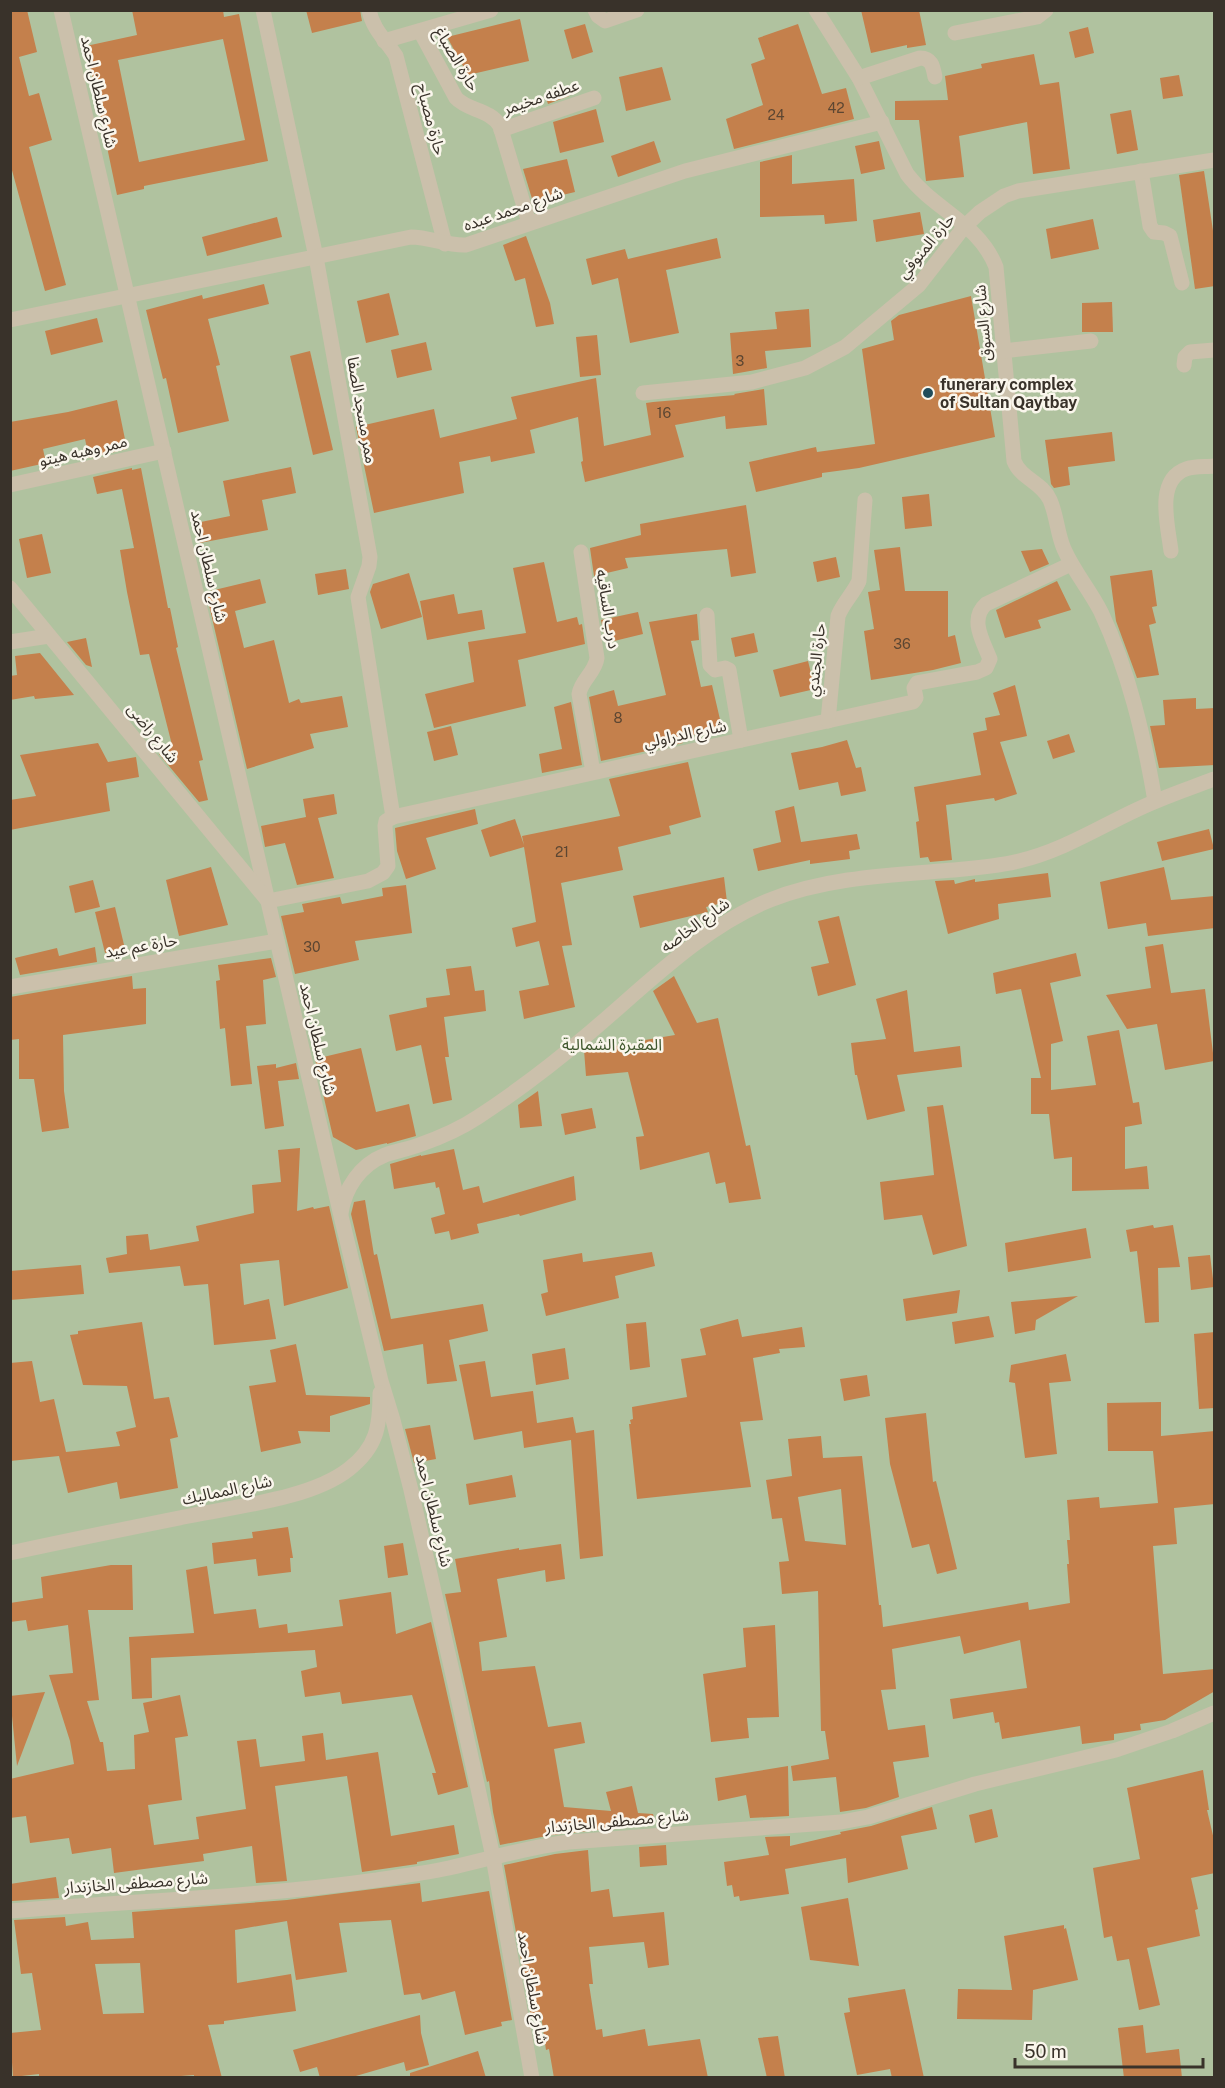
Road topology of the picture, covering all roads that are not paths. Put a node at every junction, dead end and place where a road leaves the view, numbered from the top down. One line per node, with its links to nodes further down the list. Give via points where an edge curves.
1 (62, 10): 24 (street, شارع سلطان احمد)
2 (263, 10): 22 (street, ممر مسجد الصفا)
3 (369, 10): 11 (street, حارة مصباح)
4 (491, 10): 9 (street)
5 (595, 10): 6 (street, via 604,21)
6 (637, 10)
7 (816, 10): 13 (street, شارع السوق)
8 (1046, 10): 10 (street, via 1036,17)
9 (420, 31): 11 (street); 16 (street, حارة الصباغ, via 456,98 465,106 493,117)
10 (955, 33)
11 (384, 41): 21 (street, حارة مصباح, via 396,56)
12 (935, 77): 13 (street, via 933,64 920,58)
13 (859, 78): 15 (street, شارع السوق)
14 (594, 98): 16 (street, عطفه مخيمر)
15 (882, 122): 19 (street, شارع محمد عبده, via 685,171); 20 (street, شارع السوق, via 917,188)
16 (501, 130): 19 (street)
17 (1215, 160): 18 (street, حارة المنوفي)
18 (1142, 171): 20 (street, حارة المنوفي, via 1018,191 992,204); 23 (street, via 1150,226 1154,232 1170,236)
19 (529, 223): 21 (street, شارع محمد عبده, via 466,245)
20 (966, 226): 28 (street, شارع السوق, via 990,251 996,267); 30 (street, حارة المنوفي, via 919,285 845,347 805,368 752,382)
21 (445, 244): 22 (street, شارع محمد عبده, via 411,237)
22 (316, 257): 24 (street, شارع محمد عبده); 47 (street, ممر مسجد الصفا, via 370,557 358,597)
23 (1182, 283)
24 (128, 296): 25 (street, شارع محمد عبده); 31 (street, شارع سلطان احمد)
25 (10, 320)
26 (1091, 341): 28 (street)
27 (1215, 350): 29 (street, via 1190,352)
28 (1003, 351): 37 (street, شارع السوق, via 1014,461 1047,494)
29 (1184, 365)
30 (643, 393)
31 (164, 451): 33 (street, ممر وهبه هيتو); 48 (street, شارع سلطان احمد)
32 (1215, 466): 35 (street, via 1187,468 1170,482 1165,492)
33 (10, 485)
34 (865, 500): 42 (street, حارة الجندي, via 860,581 838,616)
35 (1171, 551)
36 (581, 552): 44 (street, درب الساقيه, via 597,658 579,694)
37 (1071, 564): 42 (street, شارع الدراولي, via 981,609 977,624 990,659 982,670 917,683 913,702); 46 (street, شارع السوق, via 1102,615 1128,682)
38 (10, 588): 40 (street, شارع راضى)
39 (707, 615): 43 (street, via 710,665 715,670 729,670)
40 (49, 636): 41 (street); 48 (street, شارع راضى)
41 (10, 642)
42 (828, 721): 43 (street, شارع الدراولي)
43 (741, 740): 44 (street, شارع الدراولي)
44 (593, 772): 47 (street, شارع الدراولي)
45 (1215, 779): 46 (street, شارع الخاصه)
46 (1155, 801): 51 (street, شارع الخاصه, via 1077,841 1019,861 868,877 797,891 747,910 676,959 587,1035 478,1117 432,1140 370,1163 350,1186)
47 (393, 817): 48 (street, via 385,826 388,866 383,873 368,881)
48 (268, 901): 49 (street, شارع سلطان احمد)
49 (277, 940): 50 (street, حارة عم عيد); 51 (street, شارع سلطان احمد)
50 (10, 987)
51 (341, 1216): 52 (street, شارع سلطان احمد)
52 (381, 1381): 53 (street, شارع المماليك, via 379,1428 372,1445 348,1470 333,1479 266,1500); 55 (street, شارع سلطان احمد, via 416,1511)
53 (10, 1553)
54 (1215, 1713): 55 (street, شارع مصطفى الخازندار, via 1134,1745 975,1784 868,1817 569,1842)
55 (493, 1857): 56 (street, شارع مصطفى الخازندار, via 447,1869 274,1893); 57 (street, شارع سلطان احمد)
56 (10, 1911)
57 (532, 2078)

